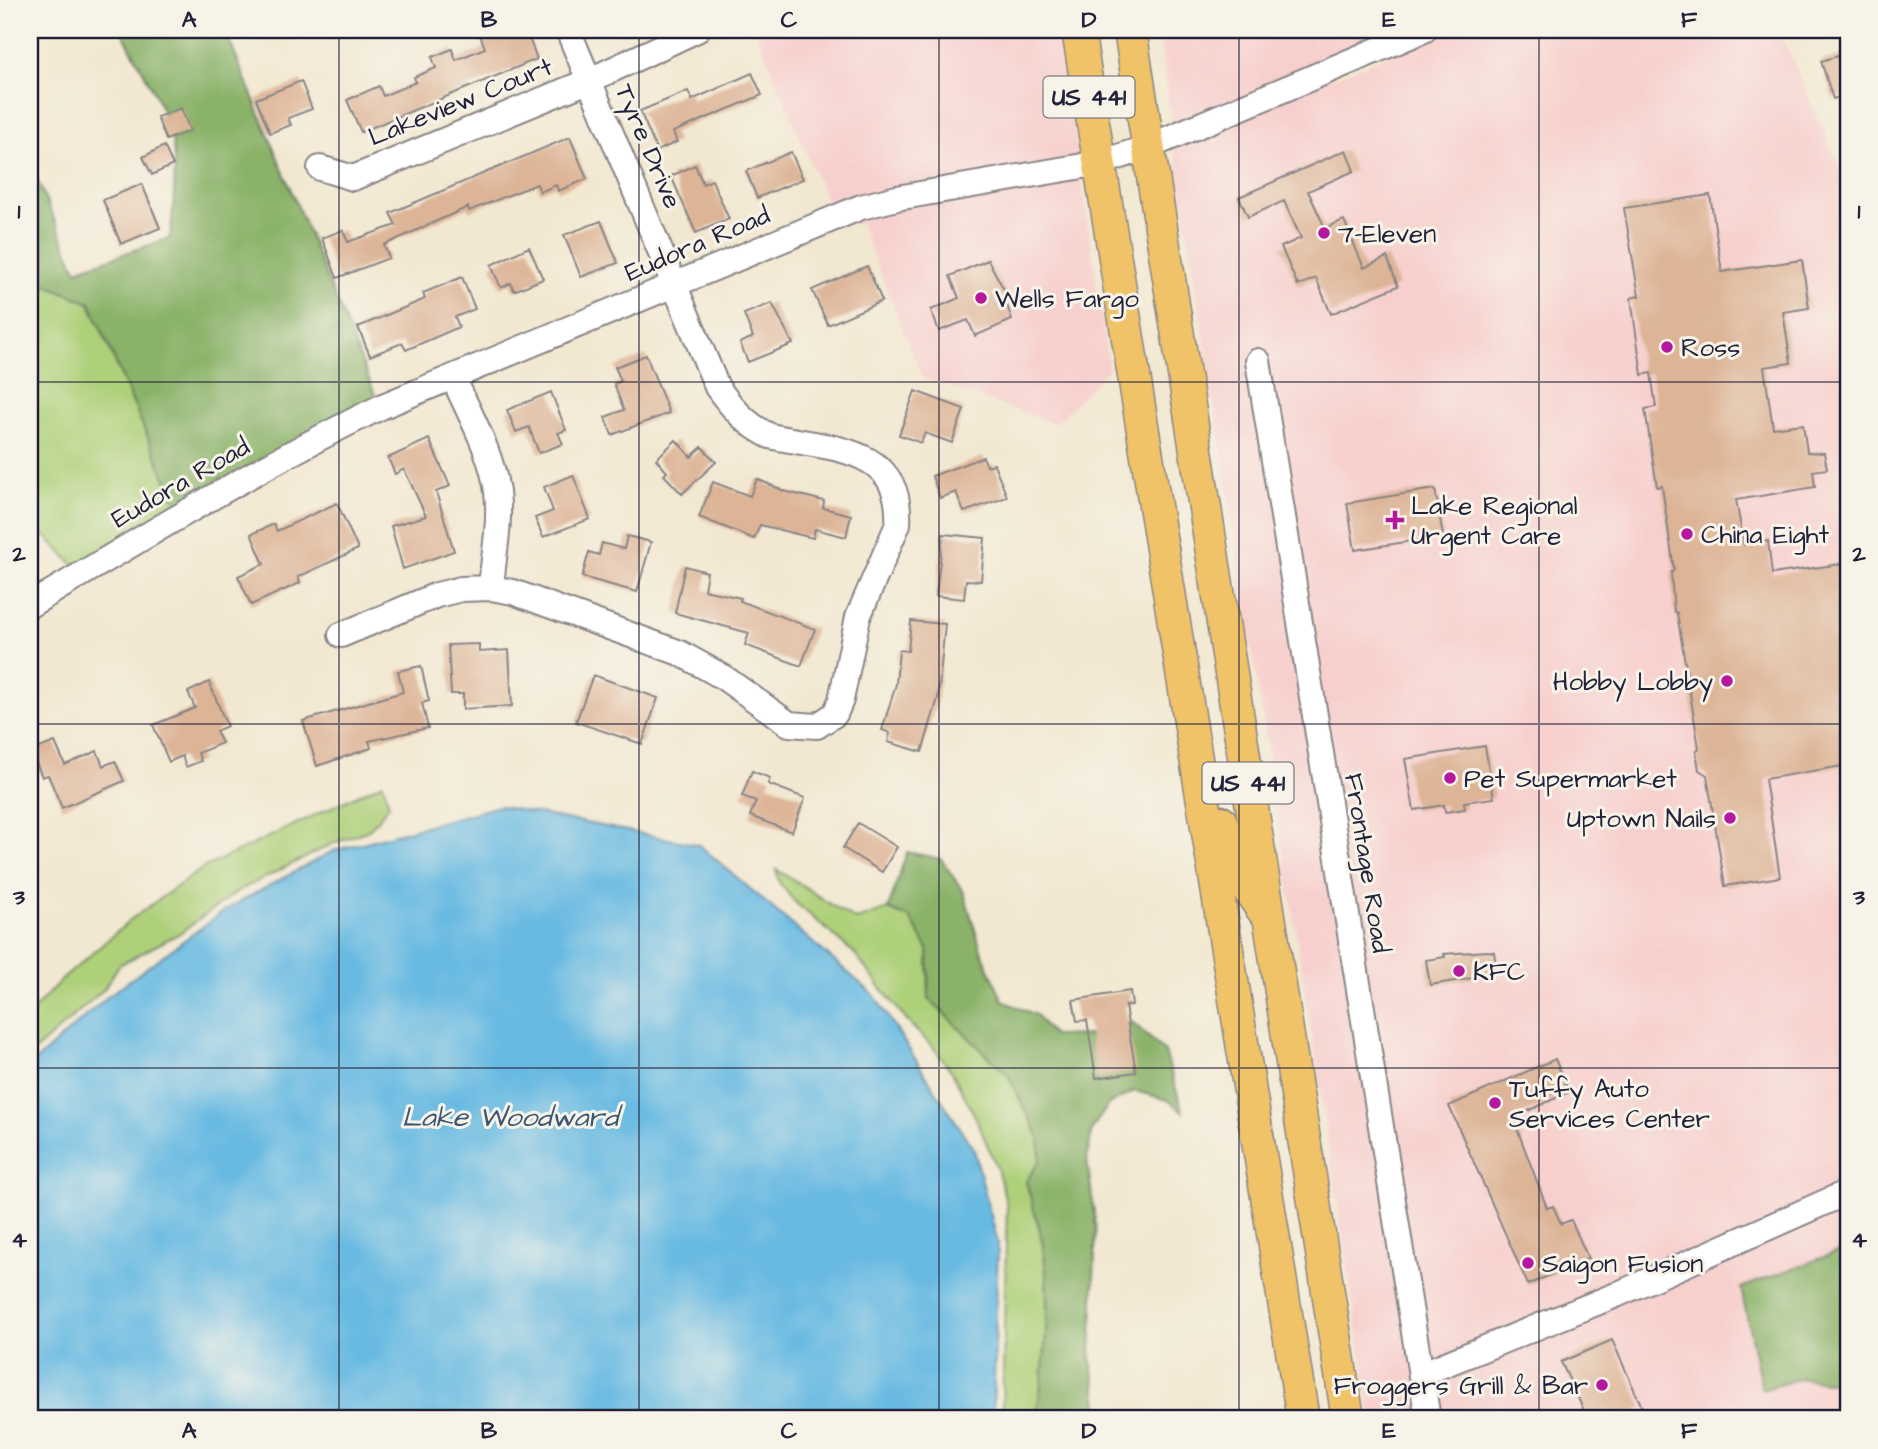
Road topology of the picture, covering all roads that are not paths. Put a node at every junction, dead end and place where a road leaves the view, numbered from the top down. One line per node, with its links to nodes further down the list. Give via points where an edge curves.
1 (568, 30): 6 (street, Tyre Drive)
2 (697, 30): 6 (street, Lakeview Court)
3 (1078, 30): 8 (main road, US 441)
4 (1130, 30): 7 (main road, US 441)
5 (1424, 30): 7 (street, Eudora Road)
6 (588, 80): 9 (street, Lakeview Court, via 353,178); 10 (street, Tyre Drive)
7 (1149, 147): 8 (street, Eudora Road); 17 (main road, US 441)
8 (1100, 163): 10 (street, Eudora Road, via 861,207); 16 (main road, US 441)
9 (320, 168)
10 (676, 284): 12 (street, Eudora Road); 13 (street, Tyre Drive, via 717,387 744,420 770,436 860,455 880,468 893,491 898,524 858,617 847,683 835,713 817,726 789,724 680,653 547,602)
11 (1258, 362): 19 (street, Frontage Road)
12 (453, 377): 13 (street, via 491,464 497,490); 14 (street, Eudora Road, via 313,440)
13 (491, 588): 15 (street, via 437,595)
14 (30, 605)
15 (341, 635)
16 (1193, 737): 17 (main road, via 1240,878); 20 (main road, US 441)
17 (1269, 918): 21 (main road, US 441)
18 (1848, 1192): 19 (street, via 1578,1311)
19 (1421, 1374): 22 (street, Frontage Road)
20 (1303, 1419)
21 (1348, 1419)
22 (1428, 1419)

